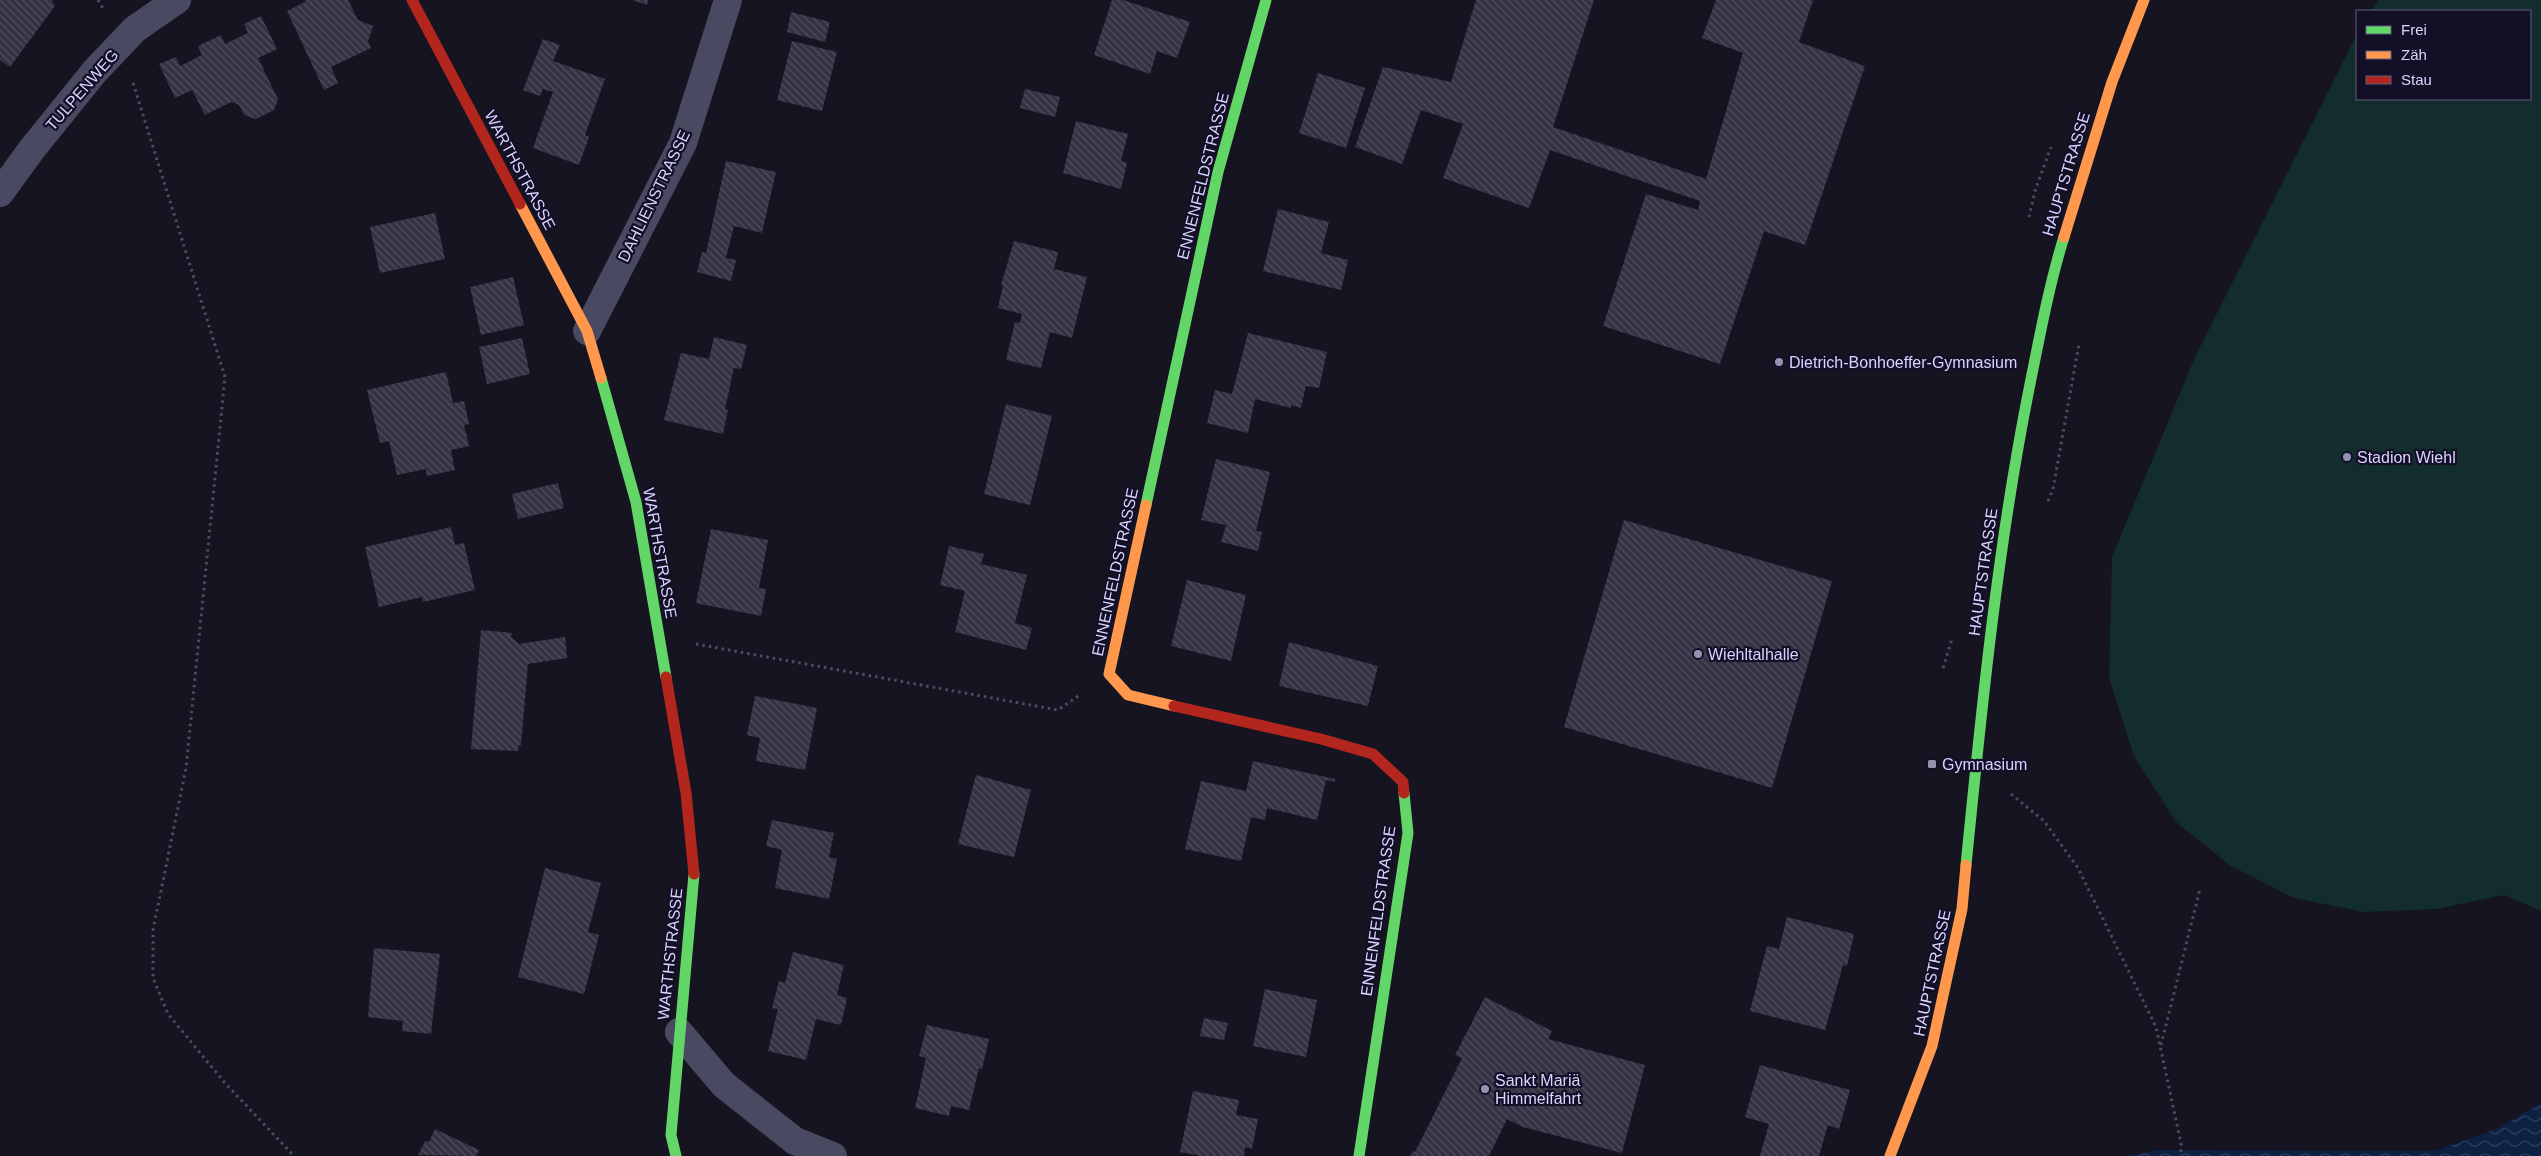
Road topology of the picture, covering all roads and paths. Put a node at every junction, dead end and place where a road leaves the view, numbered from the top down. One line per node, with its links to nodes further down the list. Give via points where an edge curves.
1 (98, 0): 7 (path)
2 (177, 0): 7 (street, TULPENWEG)
3 (412, 0): 9 (street, WARTHSTRASSE)
4 (728, 0): 9 (street, DAHLIENSTRASSE, via 683,143)
5 (1266, 0): 11 (street, ENNENFELDSTRASSE, via 1218,172)
6 (2144, 0): 12 (street, HAUPTSTRASSE, via 2112,82 2052,272 2005,525)
7 (122, 43): 8 (street, TULPENWEG, via 37,142); 16 (path, via 225,376 186,768 153,930 153,978 168,1014 225,1083)
8 (0, 193)
9 (587, 331): 10 (street, WARTHSTRASSE, via 636,502)
10 (658, 637): 11 (path, via 1058,710); 14 (street, WARTHSTRASSE, via 686,793 694,874)
11 (1109, 674): 19 (street, ENNENFELDSTRASSE, via 1128,695 1373,754 1403,782 1408,833)
12 (1975, 780): 15 (path, via 2000,786 2044,821 2078,868 2156,1027); 20 (street, HAUPTSTRASSE, via 1962,909 1932,1046)
13 (2200, 889): 15 (path)
14 (679, 1032): 17 (street, WARTHSTRASSE, via 671,1135); 18 (street, via 724,1085 795,1141)
15 (2160, 1048): 21 (path)
16 (294, 1156)
17 (676, 1156)
18 (833, 1156)
19 (1359, 1156)
20 (1890, 1156)
21 (2181, 1156)

